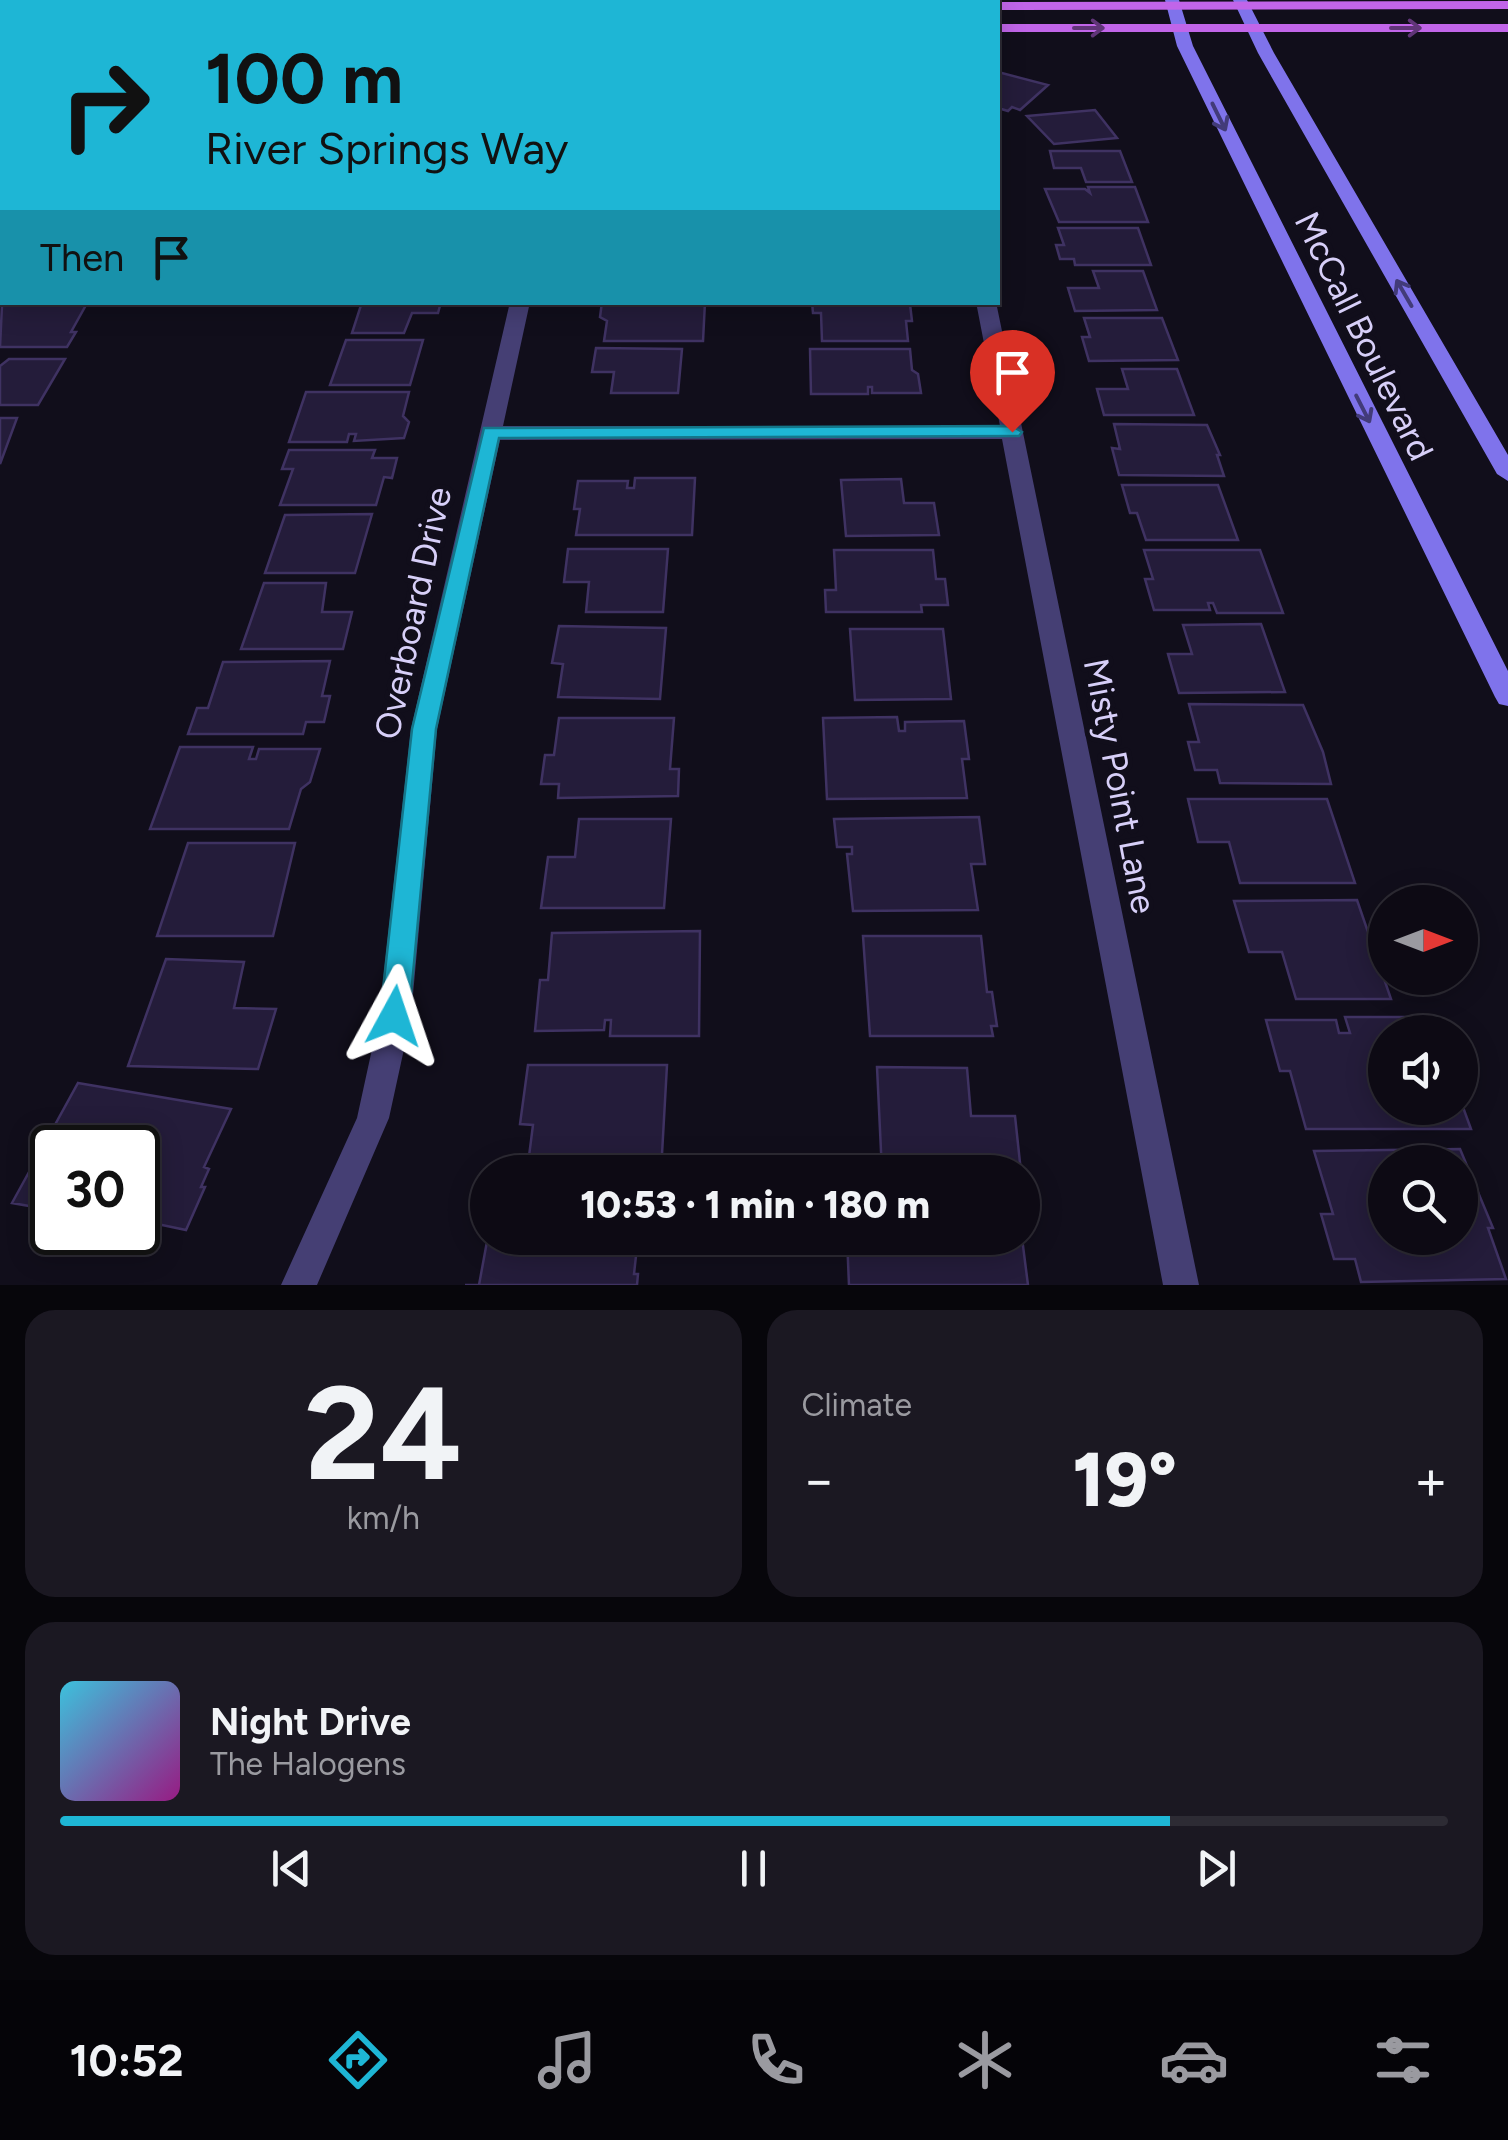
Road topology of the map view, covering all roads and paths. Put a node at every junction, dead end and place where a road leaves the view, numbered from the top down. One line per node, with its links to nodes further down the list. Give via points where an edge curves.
1 (1173, 2): 2 (main road); 4 (main road); 6 (main road, McCall Boulevard)
2 (1241, 2): 3 (main road); 8 (main road, McCall Boulevard)
3 (1508, 5)
4 (1000, 6)
5 (1000, 28): 6 (main road, one-way to 6)
6 (1180, 28): 8 (main road); 14 (main road, McCall Boulevard, one-way to 14)
7 (1508, 28): 8 (main road, one-way to 7)
8 (1254, 29): 13 (main road, McCall Boulevard, one-way to 8)
9 (519, 305): 11 (street, Overboard Drive)
10 (987, 305): 12 (street, Misty Point Lane)
11 (491, 432): 12 (street); 15 (street, Overboard Drive, via 424,729 394,1016 373,1118)
12 (1012, 432): 16 (street, Misty Point Lane)
13 (1508, 474)
14 (1508, 697)
15 (299, 1285)
16 (1181, 1285)

